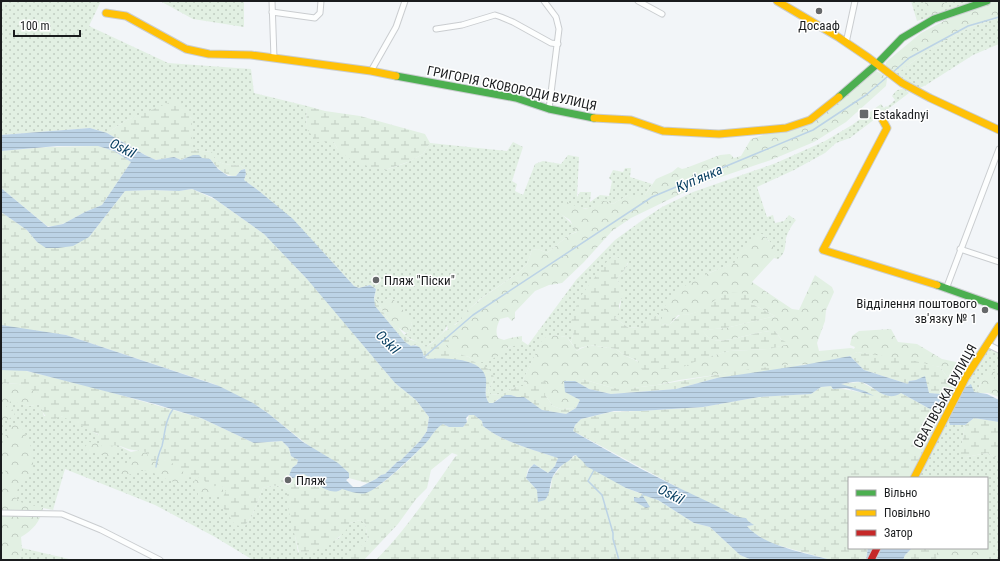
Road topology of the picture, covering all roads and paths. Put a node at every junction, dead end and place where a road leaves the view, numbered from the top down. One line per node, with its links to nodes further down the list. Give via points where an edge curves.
1 (272, 1): 10 (street)
2 (320, 1): 10 (street, via 320,13 315,18)
3 (405, 1): 18 (street, via 396,28)
4 (544, 1): 15 (street, via 556,17)
5 (638, 1): 12 (street)
6 (777, 1): 9 (street)
7 (855, 1): 14 (street)
8 (987, 1): 17 (street, ГРИГОРІЯ СКОВОРОДИ ВУЛИЦЯ, via 934,19 902,38)
9 (786, 4): 14 (street)
10 (272, 12): 16 (street)
11 (106, 13): 16 (street, ГРИГОРІЯ СКОВОРОДИ ВУЛИЦЯ, via 126,16 186,49 209,54)
12 (662, 14)
13 (436, 28): 15 (street, via 501,16 551,43)
14 (846, 43): 17 (street)
15 (558, 44): 19 (street)
16 (274, 58): 18 (street, ГРИГОРІЯ СКОВОРОДИ ВУЛИЦЯ)
17 (877, 64): 19 (street, ГРИГОРІЯ СКОВОРОДИ ВУЛИЦЯ, via 810,120 786,128 719,134 663,131 631,120 590,118); 21 (street, via 902,83)
18 (371, 71): 19 (street, ГРИГОРІЯ СКОВОРОДИ ВУЛИЦЯ, via 516,98)
19 (549, 110)
20 (882, 119): 25 (street, via 887,128 823,250)
21 (999, 130)
22 (999, 149): 23 (street)
23 (960, 249): 24 (street); 25 (street)
24 (999, 262)
25 (946, 289): 26 (street)
26 (999, 307)
27 (999, 326): 28 (street, СВАТІВСЬКА ВУЛИЦЯ)
28 (987, 344): 29 (street); 30 (street, СВАТІВСЬКА ВУЛИЦЯ, via 966,377)
29 (999, 350)
30 (915, 477)
31 (1, 513): 33 (street, via 62,514 101,530)
32 (877, 549): 34 (street)
33 (160, 560)
34 (871, 560)

